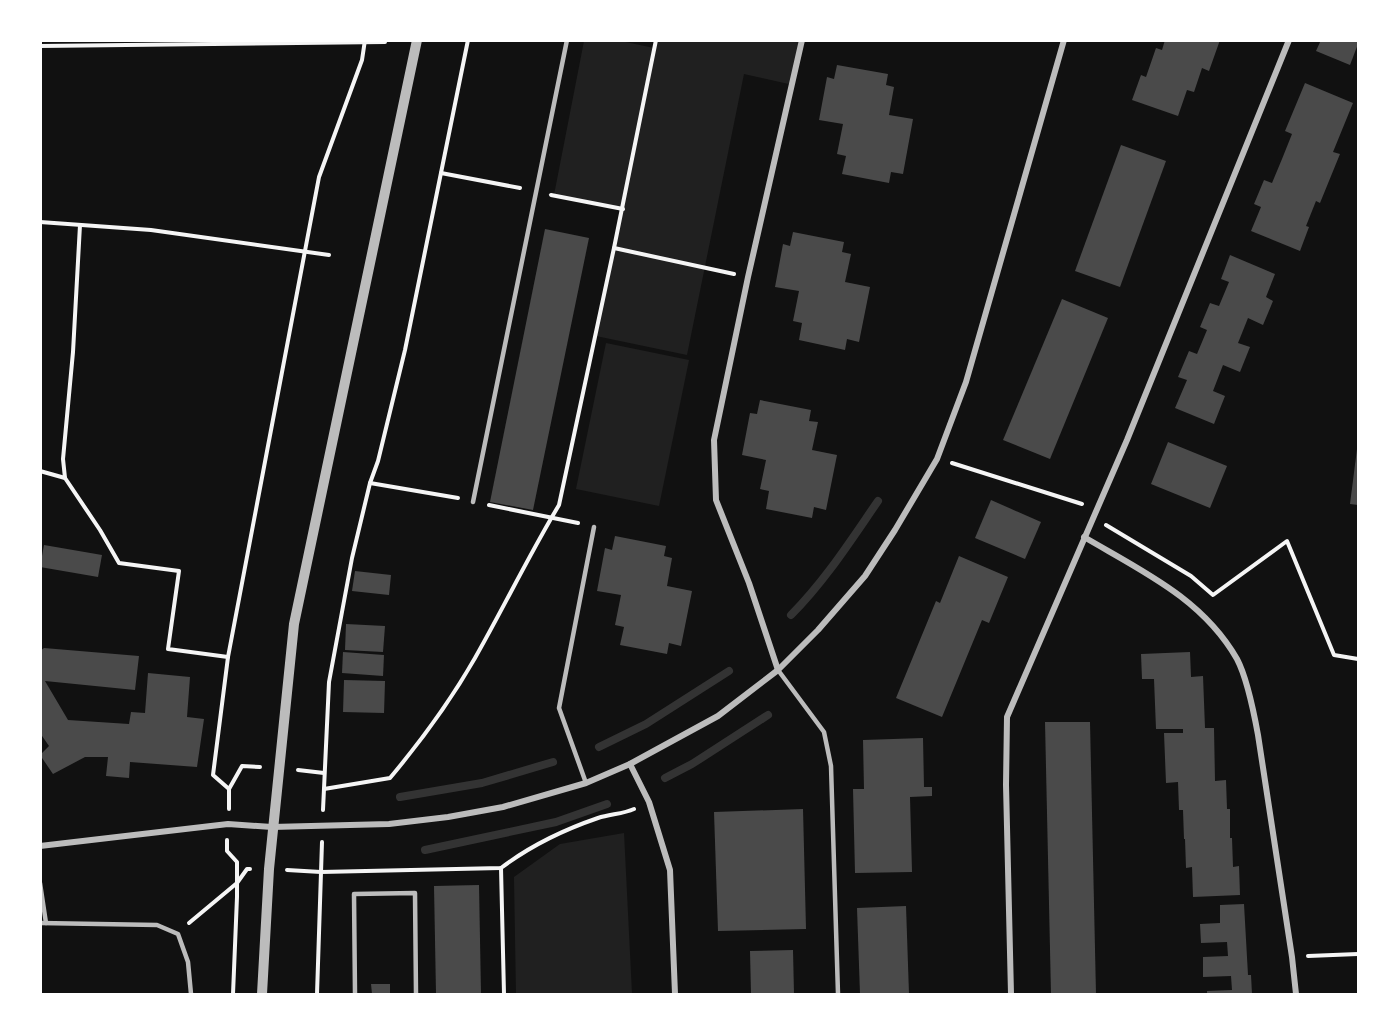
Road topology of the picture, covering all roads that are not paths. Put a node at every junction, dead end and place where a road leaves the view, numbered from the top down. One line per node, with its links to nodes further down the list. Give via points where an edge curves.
1 (417, 40): 12 (street, via 294,624)
2 (567, 40): 6 (lane)
3 (802, 40): 9 (street, via 714,440 716,500)
4 (1064, 40): 9 (street, via 966,382 937,459 865,576)
5 (1289, 40): 8 (street)
6 (473, 502)
7 (594, 526): 11 (lane, via 560,708)
8 (1084, 537): 22 (street, via 1007,717); 23 (street, via 1185,598 1212,622 1238,661 1258,735)
9 (778, 670): 10 (street, via 718,716); 21 (lane, via 824,732 831,766)
10 (630, 764): 11 (street); 20 (street, via 649,802 670,870)
11 (586, 783): 12 (street, via 503,807 448,817 389,824)
12 (272, 827): 13 (street, via 228,824); 17 (street)
13 (40, 846)
14 (40, 883): 15 (lane)
15 (43, 923): 16 (lane, via 157,924 178,934 188,962)
16 (191, 994)
17 (262, 994)
18 (355, 994): 19 (lane, via 354,894 415,893)
19 (416, 994)
20 (675, 994)
21 (838, 994)
22 (1011, 994)
23 (1296, 994)

